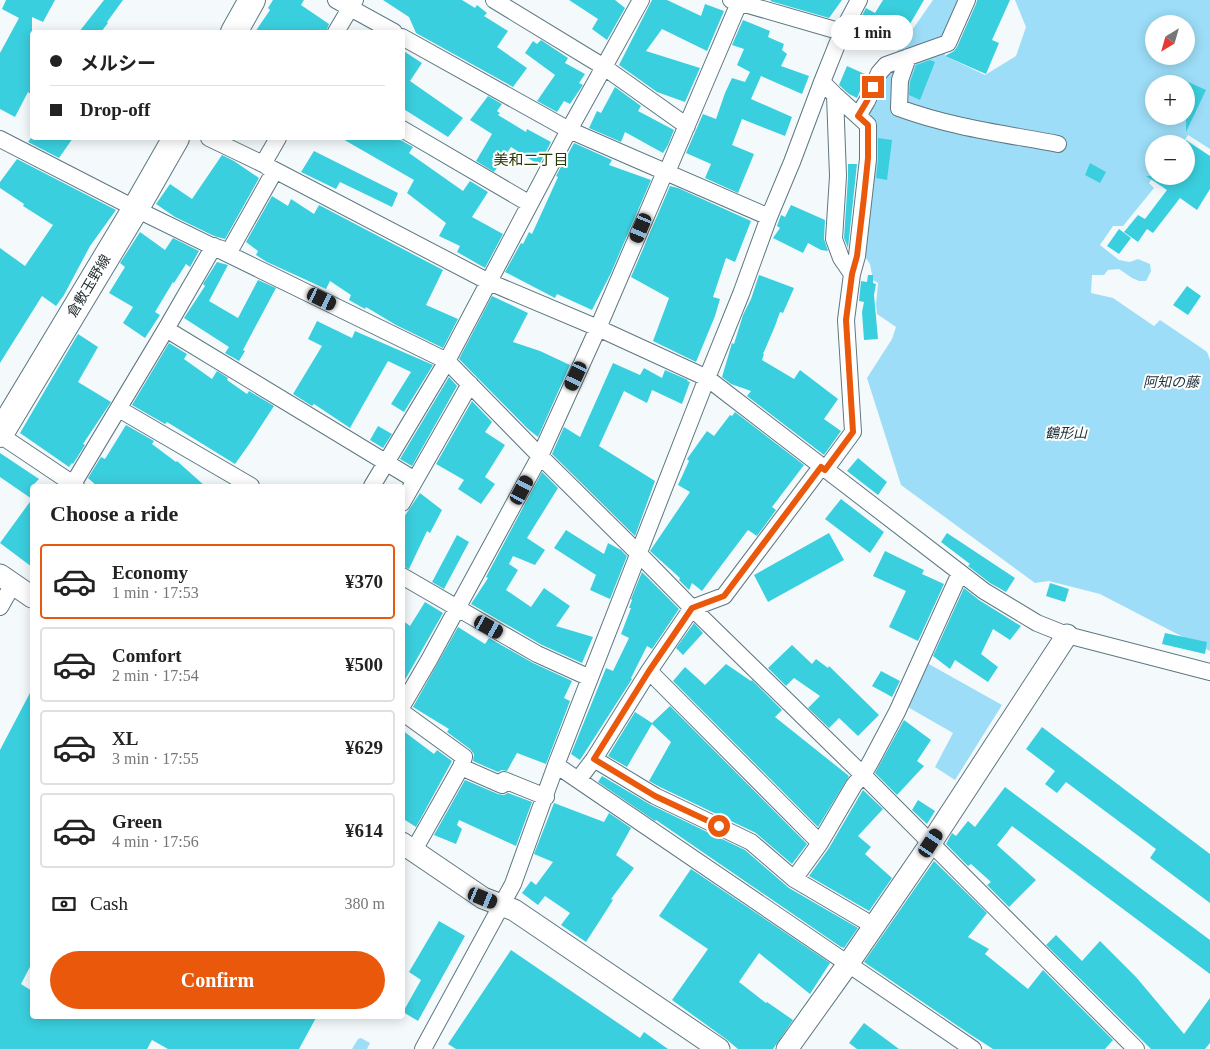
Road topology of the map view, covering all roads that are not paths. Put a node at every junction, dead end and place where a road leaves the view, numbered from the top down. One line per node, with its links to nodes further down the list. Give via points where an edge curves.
1 (252, 0): 8 (main road)
2 (494, 0): 14 (street)
3 (641, 0): 14 (street)
4 (859, 0): 11 (street)
5 (967, 0): 13 (street, via 948,43)
6 (735, 1): 11 (street); 18 (street)
7 (347, 3): 9 (street); 10 (street)
8 (235, 30)
9 (337, 30)
10 (391, 30)
11 (842, 32): 15 (street)
12 (405, 39): 19 (street)
13 (908, 57): 17 (street, via 886,65 879,73); 25 (street, via 900,80 900,108 978,129)
14 (604, 67): 18 (street); 19 (street)
15 (822, 82): 16 (street); 30 (street)
16 (835, 95): 17 (street); 32 (street, via 838,176 834,239)
17 (858, 116): 32 (street, via 868,125 868,158)
18 (687, 126): 27 (street)
19 (569, 130): 27 (street); 28 (street)
20 (405, 131): 28 (street)
21 (0, 139): 29 (street)
22 (175, 140): 29 (main road, 倉敷玉野線)
23 (214, 140): 26 (street)
24 (277, 140): 26 (street)
25 (1058, 144)
26 (263, 164): 31 (street, via 274,172 229,252); 33 (street)
27 (667, 172): 30 (street); 34 (street)
28 (530, 204): 33 (street)
29 (136, 208): 31 (street); 40 (main road, 倉敷玉野線)
30 (768, 218): 37 (street)
31 (214, 246): 35 (street); 36 (street)
32 (852, 274): 43 (street, via 846,320 853,432)
33 (489, 282): 34 (street); 36 (street)
34 (598, 328): 37 (street); 41 (street)
35 (166, 329): 39 (street); 42 (street)
36 (447, 361): 38 (street); 42 (street)
37 (706, 378): 43 (street); 50 (street)
38 (470, 384): 41 (street); 44 (street)
39 (119, 409): 46 (street); 47 (street)
40 (0, 434): 45 (street)
41 (540, 456): 50 (street); 57 (street)
42 (386, 462): 44 (street); 48 (street)
43 (823, 468): 51 (street); 56 (street, via 724,596)
44 (416, 480): 49 (street)
45 (74, 484)
46 (76, 484)
47 (248, 484)
48 (373, 484)
49 (405, 498)
50 (638, 553): 56 (street); 61 (street)
51 (960, 573): 58 (street, via 1023,615); 67 (street)
52 (405, 578): 57 (street)
53 (7, 579): 54 (street); 55 (street)
54 (30, 596)
55 (0, 607)
56 (692, 608): 59 (street); 67 (street)
57 (457, 609): 61 (street, via 537,654); 62 (street)
58 (1067, 635): 60 (street); 71 (street)
59 (649, 671): 64 (street); 70 (street)
60 (1210, 672)
61 (590, 678): 65 (street)
62 (405, 701)
63 (405, 714): 66 (street, via 464,757)
64 (594, 759): 68 (street); 73 (street, via 655,796 752,842)
65 (556, 765): 68 (street); 69 (street)
66 (461, 767): 69 (street, via 502,785 504,780); 72 (street)
67 (863, 775): 70 (street); 71 (street)
68 (578, 780): 76 (street)
69 (546, 797): 74 (street)
70 (820, 843): 73 (street)
71 (931, 843): 75 (street); 81 (street)
72 (408, 847): 74 (street, via 483,898)
73 (794, 879): 75 (street)
74 (502, 905): 77 (street); 78 (street)
75 (874, 926): 76 (street)
76 (848, 964): 79 (street); 80 (street)
77 (430, 1047)
78 (719, 1049)
79 (788, 1049)
80 (973, 1049)
81 (1136, 1049)

